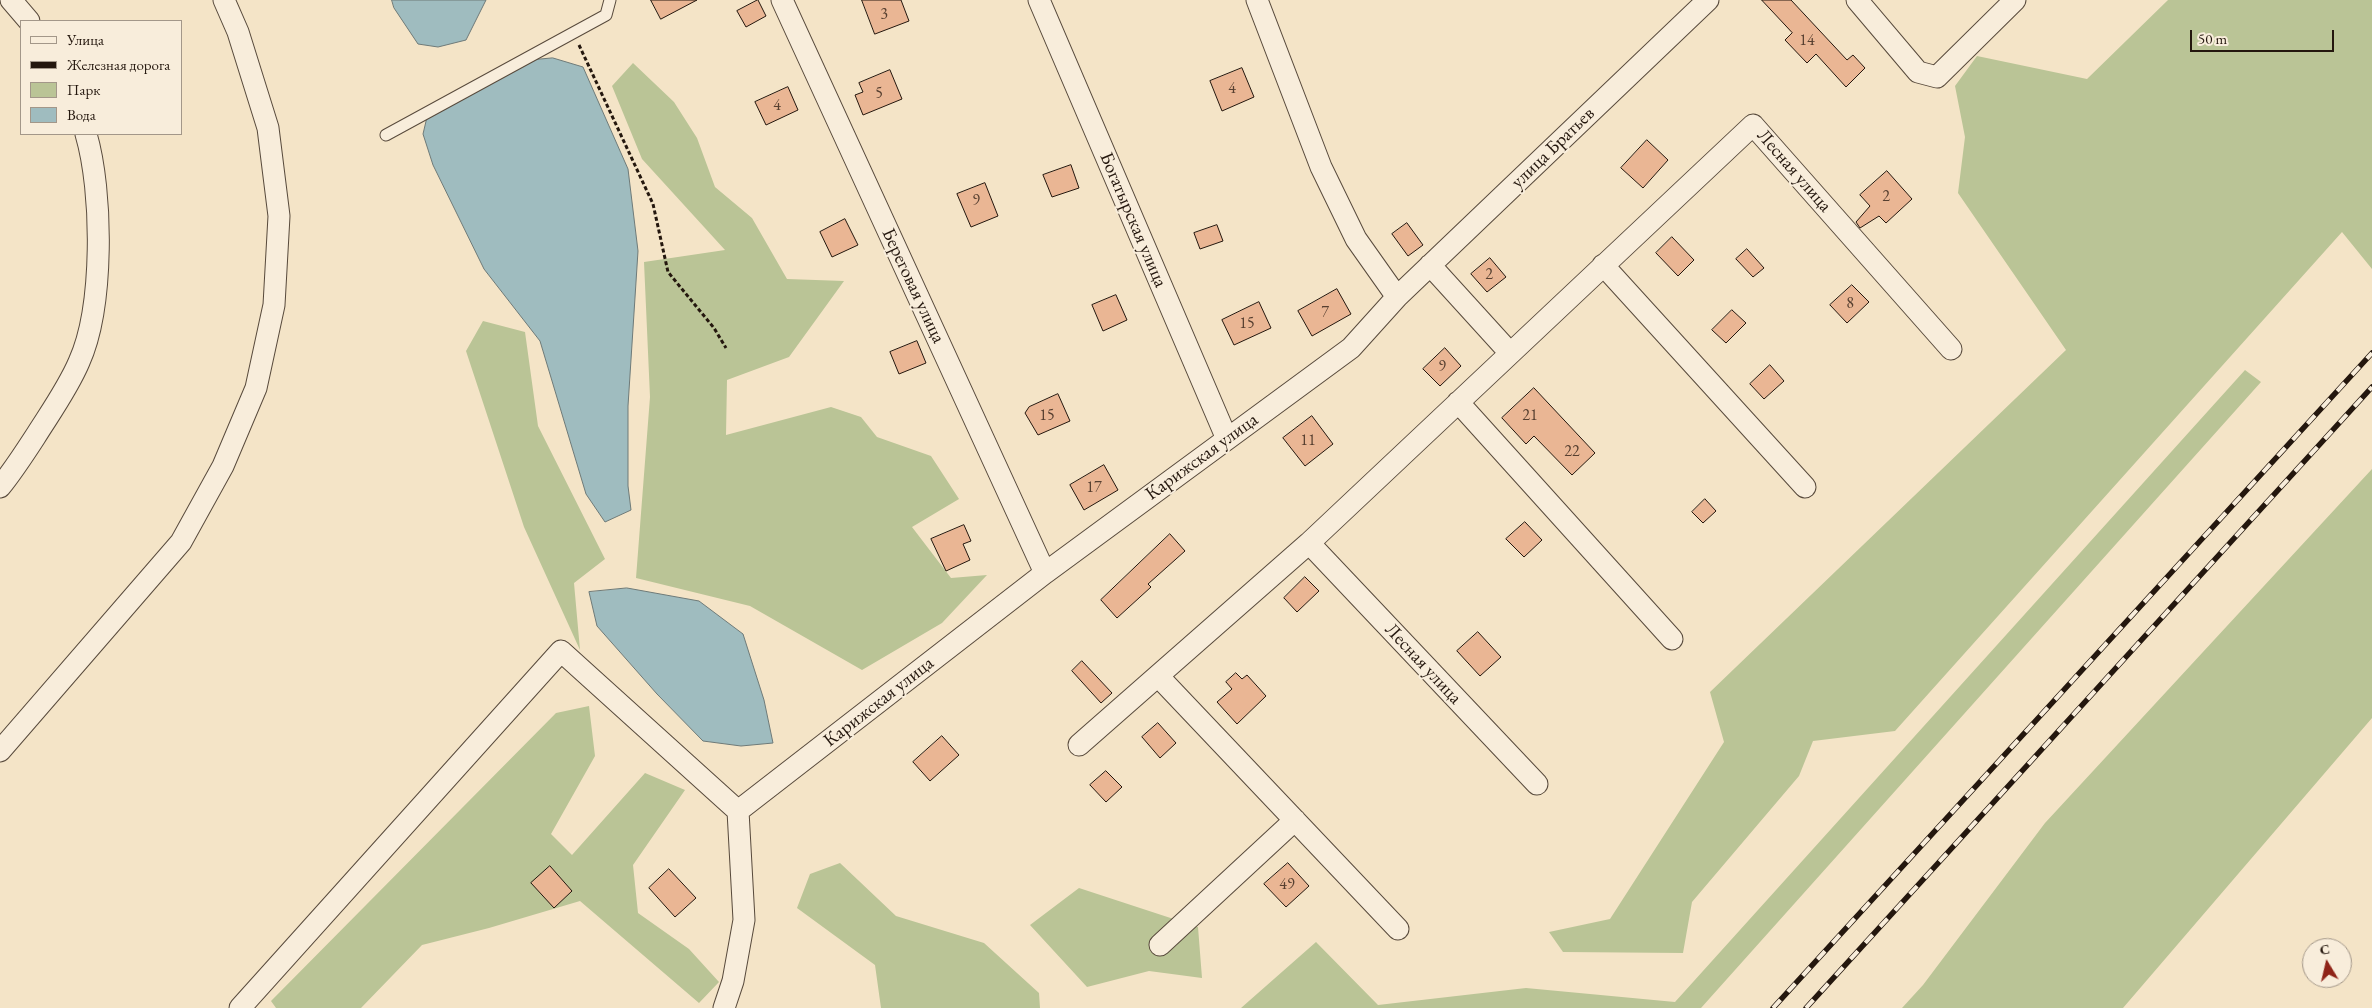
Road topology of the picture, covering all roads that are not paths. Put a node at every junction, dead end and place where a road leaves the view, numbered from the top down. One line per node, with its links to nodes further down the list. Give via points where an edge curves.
1 (11, 0): 10 (street)
2 (224, 0): 27 (street, via 238,32 268,128 279,216 274,305 256,388 224,466 181,542)
3 (610, 0): 12 (lane, via 606,15)
4 (782, 0): 23 (street, Береговая улица)
5 (1040, 0): 19 (street, Богатырская улица)
6 (1257, 0): 15 (street, via 1321,167 1356,238)
7 (1708, 0): 13 (street, улица Братьев)
8 (1857, 0): 9 (street, via 1918,72 1937,77)
9 (2015, 0)
10 (28, 20)
11 (86, 135): 20 (street, via 92,155 99,222 94,309 80,361 53,409)
12 (386, 135)
13 (1430, 265): 15 (street, улица Братьев); 17 (street)
14 (1603, 265): 16 (street, Лесная улица, via 1753,125); 17 (street, Лесная улица); 21 (street)
15 (1397, 297): 19 (street, Карижская улица, via 1351,348)
16 (1951, 349)
17 (1510, 353): 18 (street, Лесная улица)
18 (1458, 402): 22 (street, Лесная улица); 24 (street)
19 (1227, 439): 23 (street, Карижская улица)
20 (0, 487)
21 (1805, 487)
22 (1309, 543): 25 (street, Лесная улица); 28 (street, Лесная улица)
23 (1045, 573): 29 (street, Карижская улица)
24 (1672, 638)
25 (1158, 676): 26 (street, Лесная улица); 30 (street)
26 (1079, 745)
27 (0, 751)
28 (1537, 784)
29 (738, 811): 33 (street, via 561,652); 34 (street, via 744,920 733,981)
30 (1295, 820): 31 (street); 32 (street)
31 (1398, 929)
32 (1160, 945)
33 (240, 1008)
34 (724, 1008)

